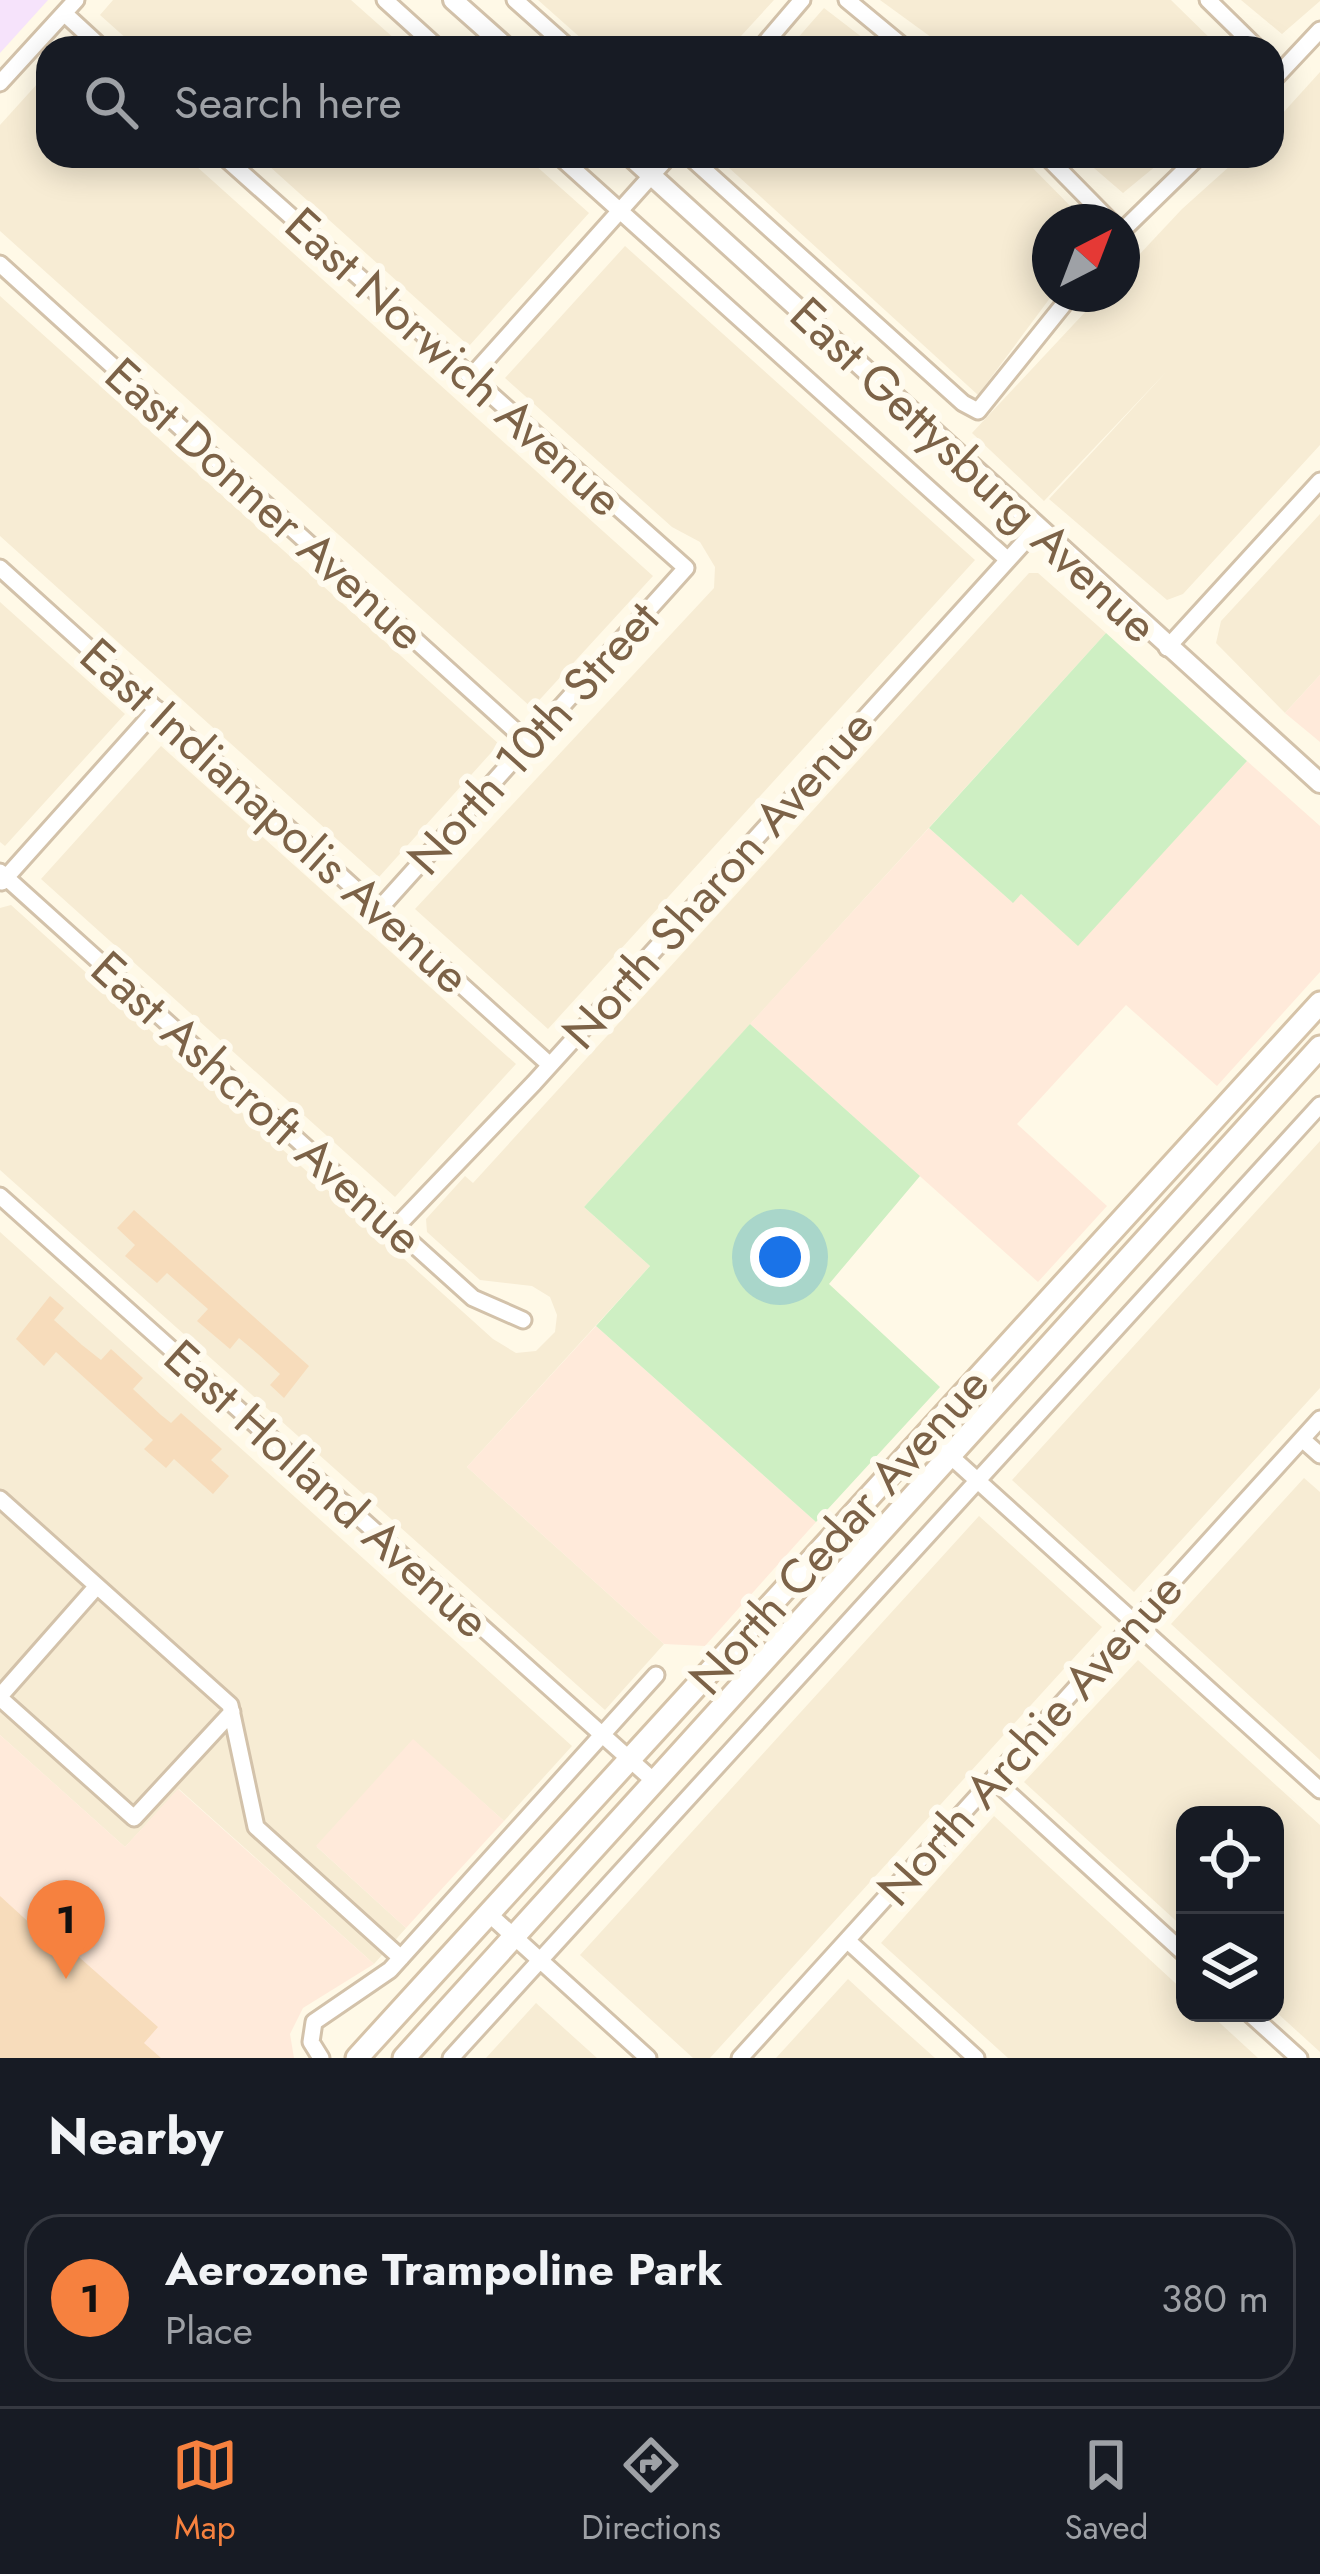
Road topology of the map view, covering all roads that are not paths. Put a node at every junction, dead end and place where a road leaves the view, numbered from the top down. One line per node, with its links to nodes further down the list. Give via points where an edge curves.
1 (76, 0): 8 (street)
2 (385, 0): 12 (street)
3 (453, 0): 13 (street)
4 (515, 0): 14 (street)
5 (802, 0): 15 (street)
6 (847, 0): 16 (street)
7 (1208, 0): 17 (street)
8 (64, 14): 10 (street); 11 (street)
9 (1320, 30): 19 (street)
10 (44, 36)
11 (89, 36)
12 (425, 36)
13 (494, 36)
14 (555, 36)
15 (771, 36)
16 (890, 36)
17 (1245, 36)
18 (36, 44): 20 (street)
19 (1284, 64)
20 (0, 83)
21 (236, 168): 34 (street, East Norwich Avenue)
22 (572, 168): 30 (street)
23 (643, 168): 28 (street, East Gettysburg Avenue)
24 (659, 168): 28 (street)
25 (701, 168): 33 (street, via 978,411)
26 (1058, 168): 29 (street)
27 (1187, 168): 31 (street)
28 (652, 176): 30 (street); 36 (street, East Gettysburg Avenue)
29 (1093, 204)
30 (620, 212): 34 (street); 37 (street)
31 (1140, 213)
32 (0, 264): 42 (street, East Donner Avenue)
33 (1058, 312)
34 (470, 378): 39 (street, East Norwich Avenue)
35 (1320, 481): 40 (street)
36 (1036, 530): 37 (street, North Sharon Avenue); 40 (street, East Gettysburg Avenue)
37 (1008, 560): 48 (street, North Sharon Avenue)
38 (0, 568): 41 (street, East Indianapolis Avenue)
39 (686, 568): 42 (street, North 10th Street)
40 (1167, 648): 43 (street, East Gettysburg Avenue)
41 (157, 710): 44 (street); 45 (street, East Indianapolis Avenue)
42 (531, 745): 45 (street, North 10th Street)
43 (1320, 783)
44 (2, 878): 53 (street, East Ashcroft Avenue)
45 (380, 908): 48 (street, East Indianapolis Avenue)
46 (1320, 1003): 50 (main road, North Cedar Avenue)
47 (1320, 1047): 52 (main road, North Cedar Avenue)
48 (550, 1065): 53 (street, North Sharon Avenue)
49 (1320, 1105): 60 (street)
50 (1224, 1108): 52 (main road, via 1226,1130); 56 (main road, North Cedar Avenue)
51 (0, 1196): 67 (street, East Holland Avenue)
52 (1176, 1206): 59 (main road, North Cedar Avenue)
53 (397, 1226): 54 (street, East Ashcroft Avenue, via 473,1298)
54 (523, 1320)
55 (1320, 1419): 57 (street, North Archie Avenue)
56 (926, 1434): 59 (street); 68 (main road, North Cedar Avenue)
57 (1302, 1439): 58 (street); 63 (street, North Archie Avenue)
58 (1320, 1455)
59 (949, 1456): 60 (street); 70 (main road, North Cedar Avenue)
60 (977, 1480): 63 (street); 77 (street)
61 (0, 1499): 62 (street)
62 (98, 1586): 65 (street); 66 (street)
63 (1135, 1622): 69 (street, North Archie Avenue); 71 (street)
64 (656, 1676): 67 (street)
65 (0, 1697): 66 (street, via 134,1818)
66 (232, 1712): 76 (street, via 256,1827)
67 (602, 1736): 68 (street, East Holland Avenue); 76 (street)
68 (629, 1760): 70 (street, East Holland Avenue); 72 (main road, North Cedar Avenue)
69 (993, 1779): 74 (street, North Archie Avenue); 75 (street)
70 (654, 1781): 73 (main road, North Cedar Avenue)
71 (1320, 1790)
72 (488, 1914): 73 (street); 80 (main road, North Cedar Avenue)
73 (513, 1936): 77 (street); 81 (main road, North Cedar Avenue)
74 (848, 1941): 84 (street, North Archie Avenue); 85 (street)
75 (1176, 1946)
76 (401, 1958): 79 (street, via 314,2022 311,2042)
77 (540, 1960): 82 (street); 83 (street)
78 (1259, 2022): 86 (street)
79 (321, 2058)
80 (357, 2058)
81 (404, 2058)
82 (451, 2058)
83 (648, 2058)
84 (740, 2058)
85 (976, 2058)
86 (1298, 2058)

